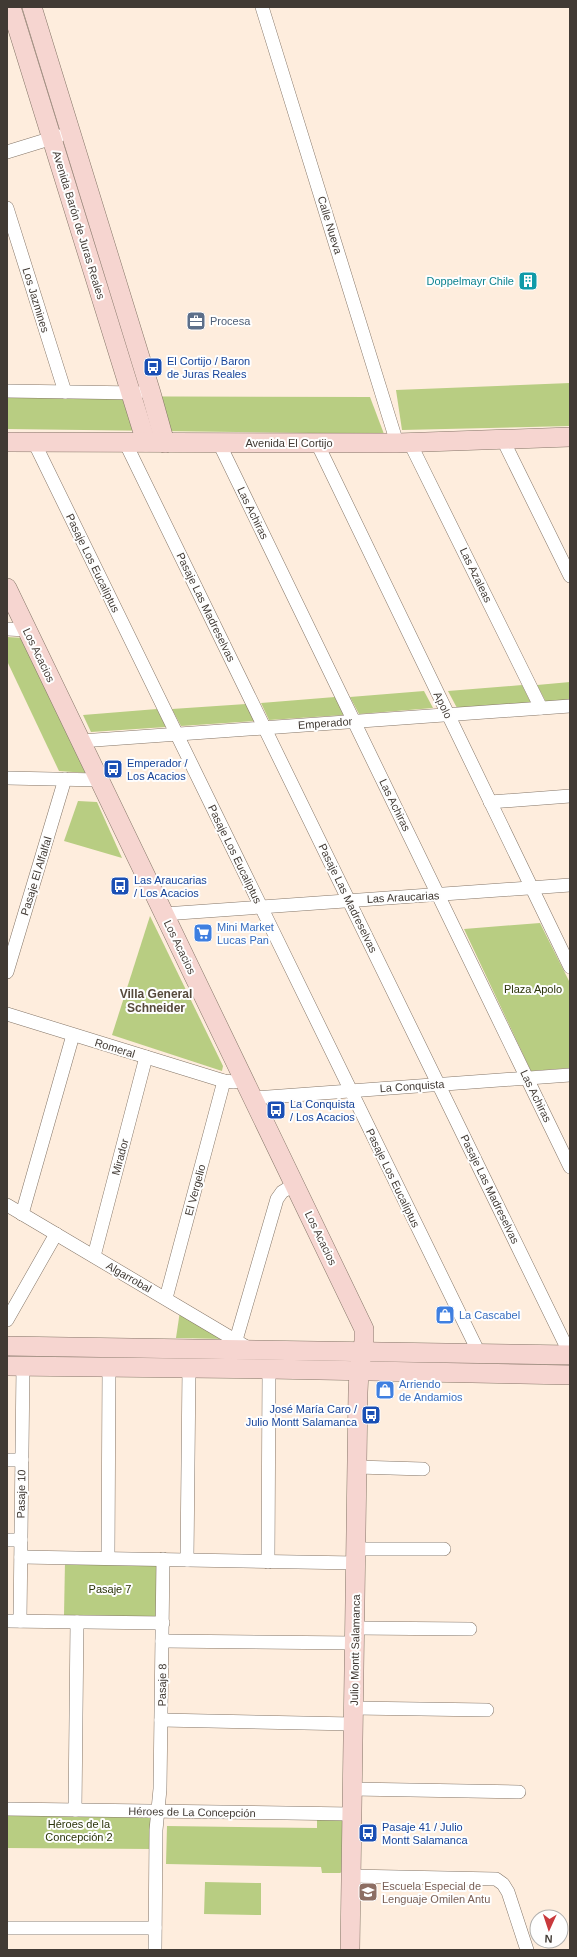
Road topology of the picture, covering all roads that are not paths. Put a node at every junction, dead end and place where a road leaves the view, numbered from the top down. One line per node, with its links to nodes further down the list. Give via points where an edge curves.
1 (11, 7): 5 (street, Avenida Barón de Juras Reales)
2 (32, 7): 4 (street, Avenida Barón de Juras Reales)
3 (262, 7): 21 (street, Calle Nueva)
4 (71, 133): 5 (street); 10 (street, Avenida Barón de Juras Reales)
5 (52, 138): 6 (street); 11 (street, Avenida Barón de Juras Reales)
6 (7, 152)
7 (7, 208): 9 (street, Los Jazmines)
8 (7, 391): 9 (street)
9 (65, 392): 11 (street)
10 (152, 393): 11 (street); 18 (street, Avenida Barón de Juras Reales)
11 (132, 394): 17 (street, Avenida Barón de Juras Reales)
12 (570, 437): 13 (street, Avenida El Cortijo)
13 (502, 440): 21 (street, Avenida El Cortijo); 22 (street)
14 (7, 442): 15 (street, Avenida El Cortijo)
15 (34, 442): 16 (street, Avenida El Cortijo); 31 (street, Pasaje Los Eucaliptus)
16 (125, 442): 17 (street, Avenida El Cortijo); 30 (street, Pasaje Las Madreselvas)
17 (146, 442): 18 (street, Avenida El Cortijo)
18 (165, 443): 19 (street, Avenida El Cortijo)
19 (219, 443): 20 (street, Avenida El Cortijo); 29 (street, Las Achiras)
20 (317, 443): 21 (street, Avenida El Cortijo); 28 (street, Apolo)
21 (404, 443): 27 (street, Las Azaleas)
22 (570, 576)
23 (7, 588): 25 (street, Los Acacios)
24 (7, 629): 25 (street)
25 (27, 630): 32 (street, Los Acacios)
26 (570, 706): 27 (street, Emperador)
27 (541, 708): 28 (street, Emperador)
28 (448, 715): 29 (street, Emperador); 37 (street, Apolo)
29 (354, 721): 30 (street, Emperador); 40 (street, Las Achiras)
30 (265, 728): 31 (street, Emperador); 41 (street, Pasaje Las Madreselvas)
31 (177, 734): 32 (street, Emperador); 42 (street, Pasaje Los Eucaliptus)
32 (80, 741): 35 (street, Los Acacios)
33 (7, 778): 34 (street)
34 (65, 779): 35 (street); 45 (street, Pasaje El Alfalfal)
35 (100, 780): 43 (street, Los Acacios)
36 (570, 796): 37 (street)
37 (490, 802): 39 (street, Apolo)
38 (570, 885): 39 (street, Las Araucarias)
39 (532, 888): 40 (street, Las Araucarias); 44 (street, Apolo)
40 (438, 895): 41 (street, Las Araucarias); 50 (street, Las Achiras)
41 (350, 900): 42 (street, Las Araucarias); 53 (street, Pasaje Las Madreselvas)
42 (261, 907): 43 (street, Las Araucarias); 54 (street, Pasaje Los Eucaliptus)
43 (164, 914): 51 (street, Los Acacios)
44 (570, 967)
45 (7, 972)
46 (7, 1014): 47 (street, Romeral)
47 (74, 1035): 48 (street, Romeral); 59 (street)
48 (146, 1057): 52 (street, Romeral); 61 (street, Mirador)
49 (570, 1075): 50 (street, La Conquista)
50 (527, 1077): 53 (street, La Conquista); 56 (street, Las Achiras)
51 (244, 1080): 52 (street); 55 (street, Los Acacios)
52 (224, 1081): 62 (street, El Vergelio)
53 (438, 1084): 54 (street, La Conquista); 68 (street, Pasaje Las Madreselvas)
54 (350, 1091): 55 (street, La Conquista); 67 (street, Pasaje Los Eucaliptus)
55 (253, 1098): 57 (street, Los Acacios)
56 (570, 1167)
57 (295, 1184): 64 (street, via 282,1192 277,1199); 66 (street, Los Acacios, via 363,1325)
58 (7, 1205): 59 (street, Algarrobal)
59 (22, 1214): 60 (street, Algarrobal)
60 (56, 1234): 61 (street, Algarrobal); 63 (street)
61 (94, 1256): 62 (street, Algarrobal)
62 (166, 1298): 64 (street, Algarrobal)
63 (7, 1320)
64 (243, 1344): 65 (street); 66 (street)
65 (7, 1346)
66 (362, 1350): 67 (street); 73 (street, Julio Montt Salamanca)
67 (479, 1353): 68 (street)
68 (570, 1354)
69 (15, 1366): 70 (street); 76 (street, Pasaje 10)
70 (109, 1367): 71 (street); 84 (street)
71 (189, 1368): 72 (street); 86 (street)
72 (269, 1369): 73 (street); 87 (street)
73 (359, 1371): 74 (street); 77 (street, Julio Montt Salamanca)
74 (570, 1375)
75 (7, 1460): 76 (street)
76 (22, 1460): 80 (street, Pasaje 10)
77 (364, 1468): 78 (street); 82 (street, Julio Montt Salamanca)
78 (423, 1469)
79 (7, 1540): 80 (street)
80 (21, 1540): 83 (street, Pasaje 10)
81 (444, 1549): 82 (street)
82 (356, 1556): 87 (street); 92 (street, Julio Montt Salamanca)
83 (21, 1557): 84 (street); 88 (street, Pasaje 10)
84 (108, 1558): 85 (street)
85 (164, 1560): 86 (street); 90 (street, Pasaje 8)
86 (188, 1560): 87 (street)
87 (268, 1562)
88 (14, 1621): 89 (street)
89 (77, 1622): 90 (street); 100 (street)
90 (163, 1623): 93 (street, Pasaje 8)
91 (470, 1630): 92 (street)
92 (355, 1635): 93 (street); 95 (street, Julio Montt Salamanca)
93 (162, 1641): 96 (street, Pasaje 8)
94 (487, 1710): 95 (street)
95 (354, 1716): 96 (street); 97 (street, Julio Montt Salamanca)
96 (161, 1720): 101 (street, Pasaje 8)
97 (353, 1789): 98 (street); 102 (street, Julio Montt Salamanca)
98 (519, 1792)
99 (7, 1809): 100 (street, Héroes de La Concepción)
100 (75, 1810): 101 (street, Héroes de La Concepción)
101 (158, 1811): 102 (street, Héroes de La Concepción); 105 (street, Pasaje 8)
102 (352, 1814): 103 (street, Julio Montt Salamanca)
103 (351, 1876): 107 (street, Julio Montt Salamanca); 108 (street, via 496,1879 504,1884 508,1892)
104 (7, 1928): 105 (street)
105 (155, 1928): 106 (street, Pasaje 8)
106 (155, 1950)
107 (350, 1950)
108 (527, 1950)

